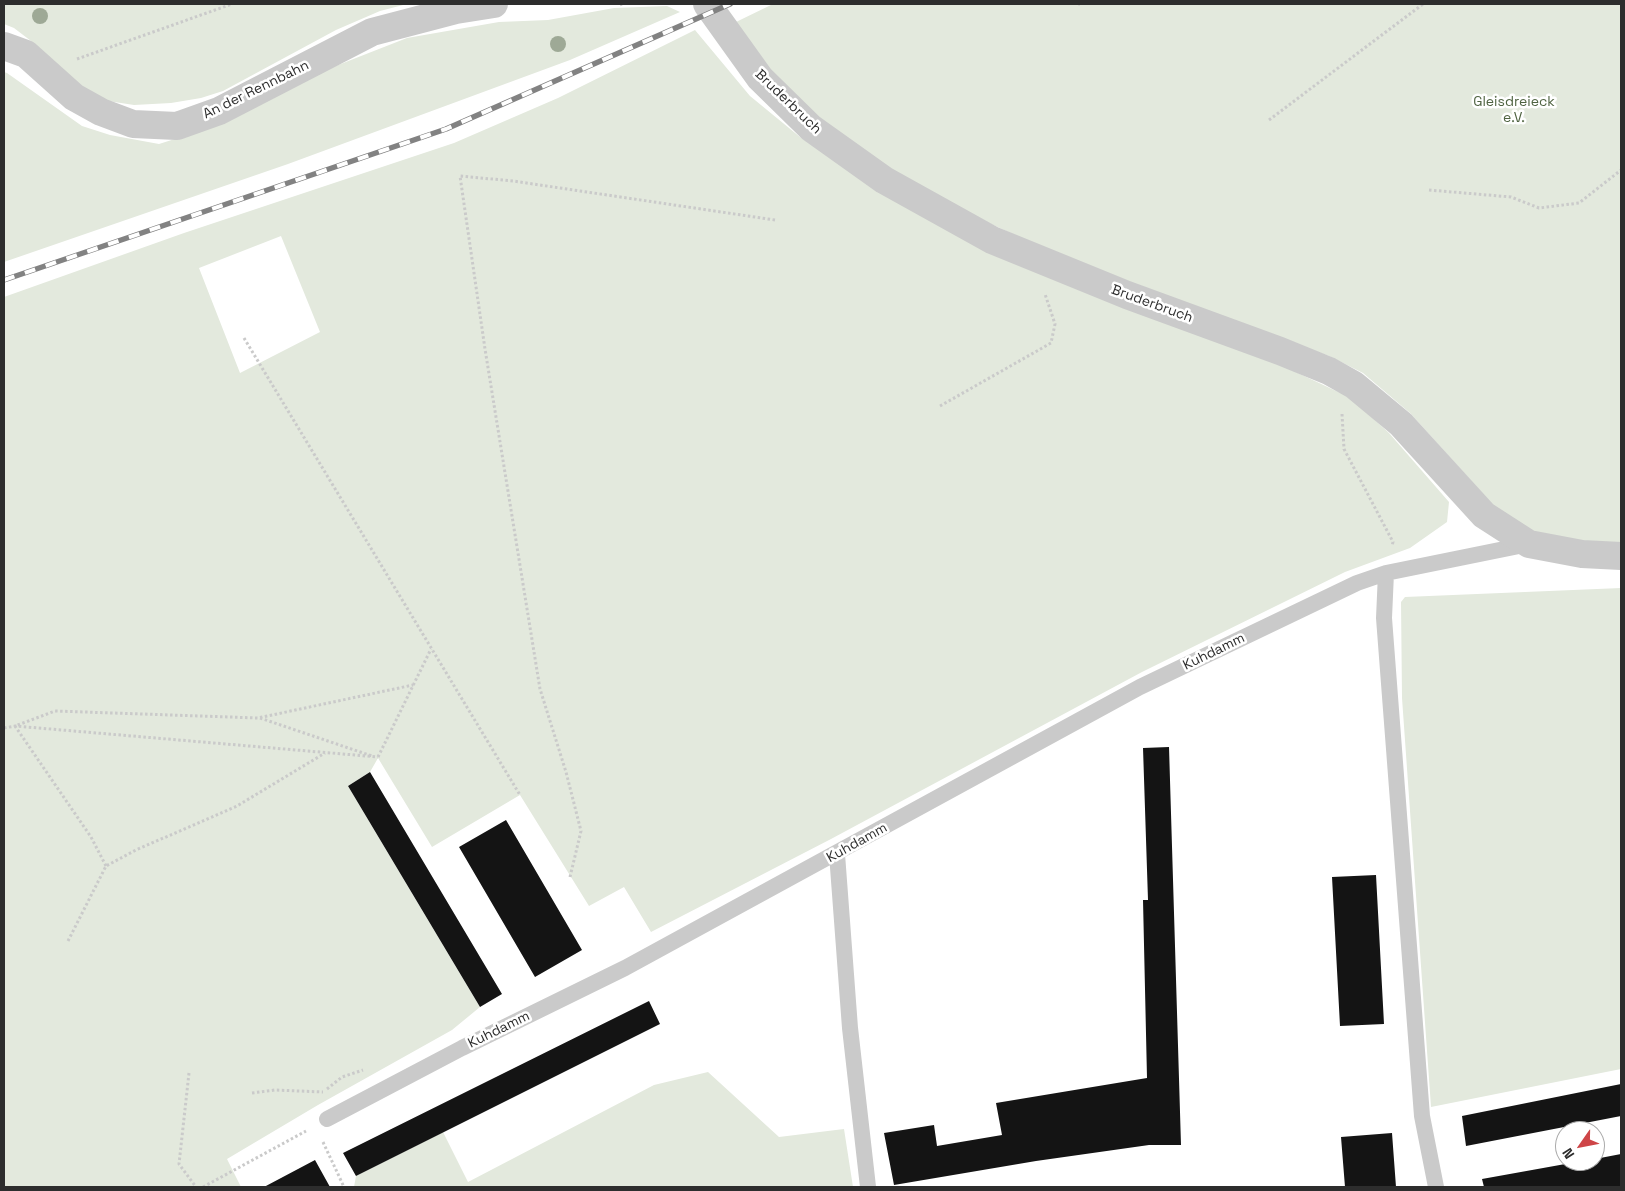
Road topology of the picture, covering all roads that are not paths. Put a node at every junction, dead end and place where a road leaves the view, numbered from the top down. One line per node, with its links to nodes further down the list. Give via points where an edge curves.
1 (494, 4): 3 (street, An der Rennbahn, via 456,10 372,32 219,111 177,126 133,124 101,112 74,97 26,54)
2 (707, 4): 4 (street, Bruderbruch, via 760,78 811,128 884,180 992,240 1280,351 1354,385 1400,424 1484,515)
3 (4, 46)
4 (1529, 544): 5 (street, Bruderbruch, via 1582,554); 6 (lane, Kuhdamm)
5 (1621, 556)
6 (1386, 574): 7 (lane, Kuhdamm, via 1357,583 1140,687); 10 (lane, via 1384,618 1422,1116)
7 (837, 854): 8 (lane, Kuhdamm, via 625,968); 9 (lane, via 850,1028)
8 (321, 1122)
9 (868, 1187)
10 (1436, 1187)

